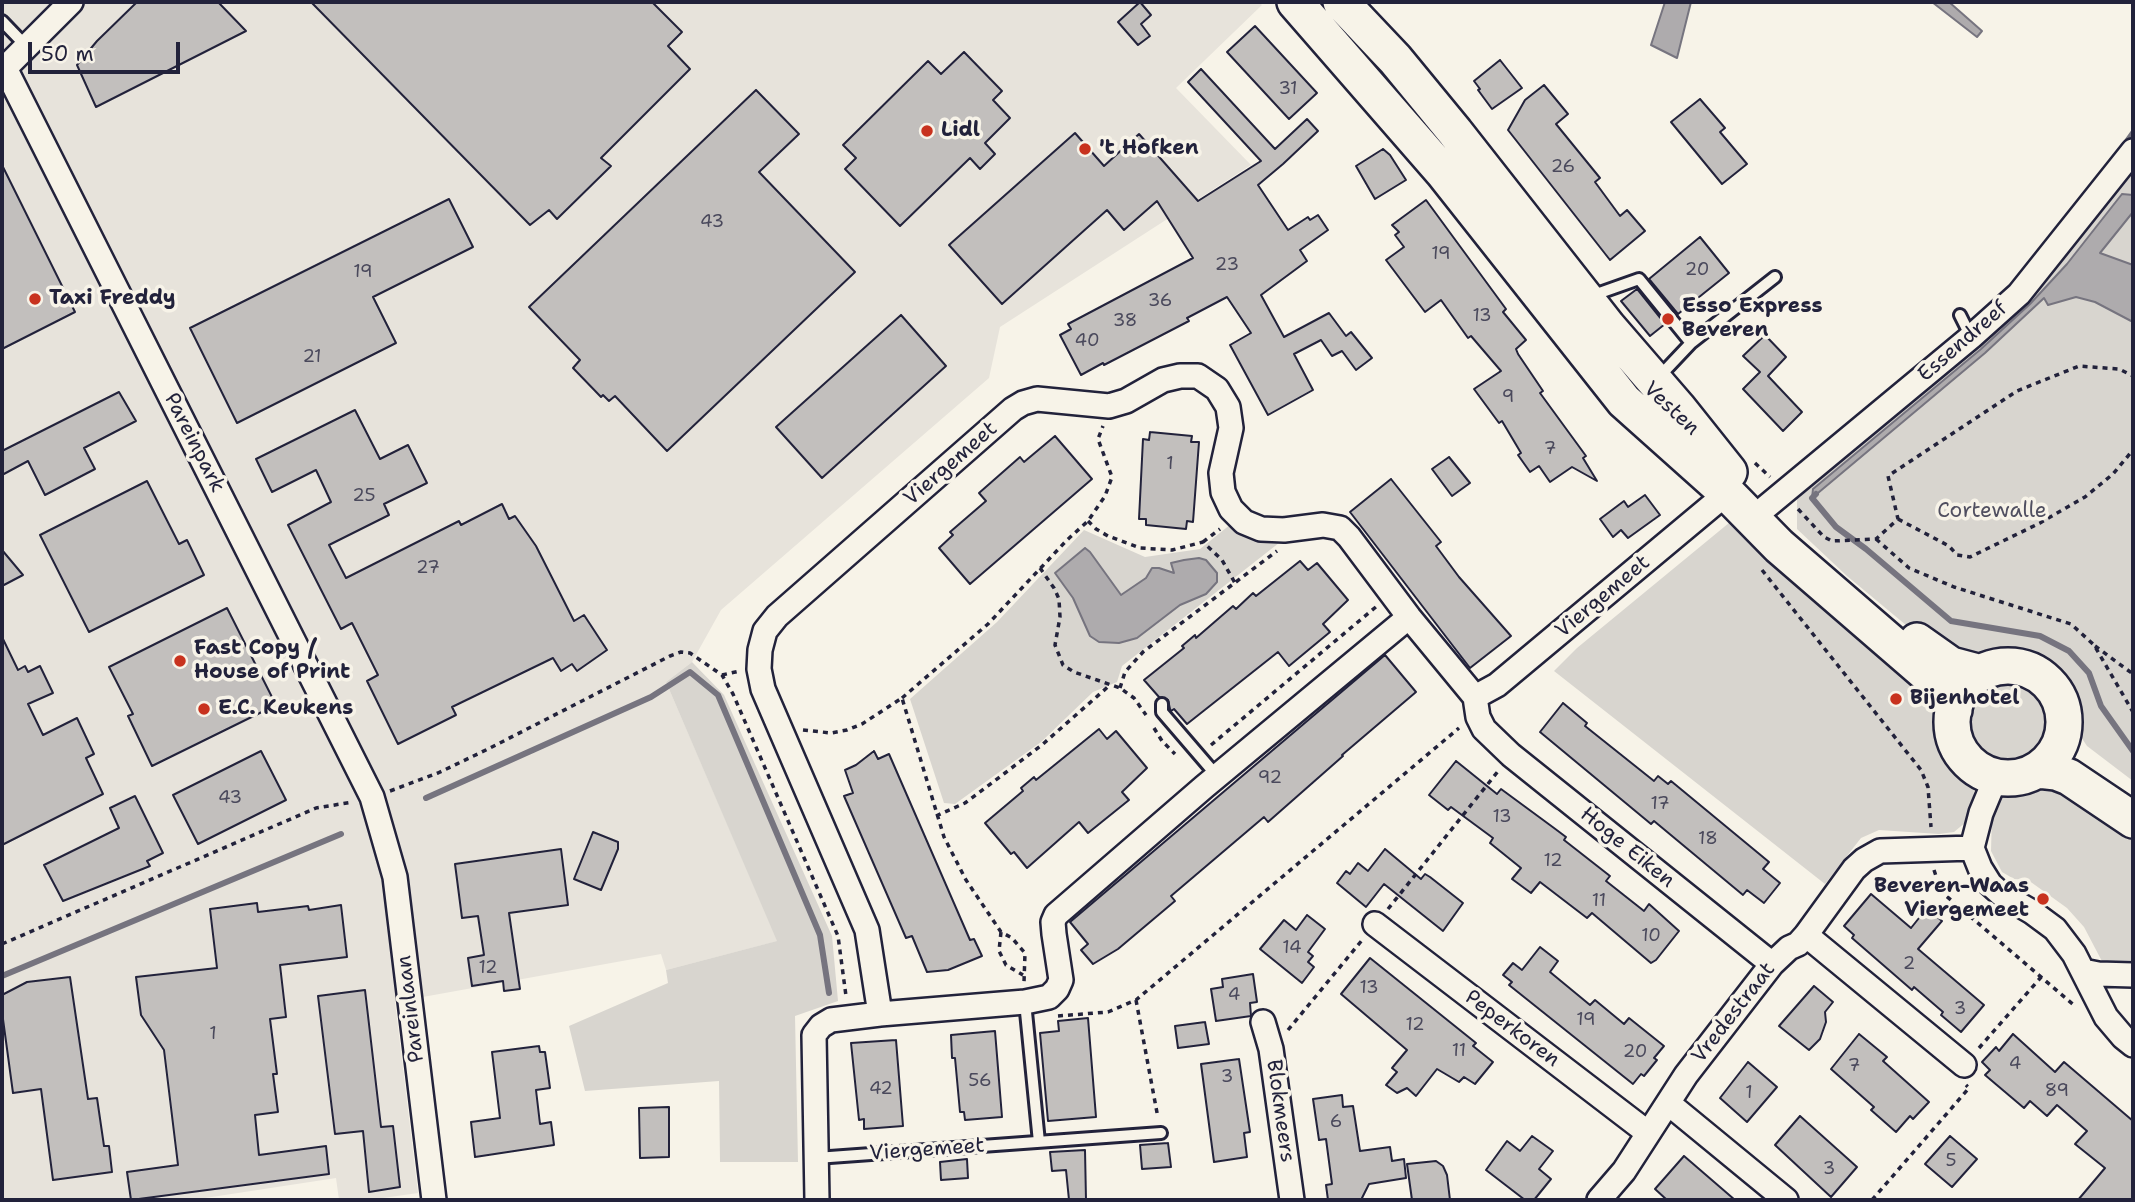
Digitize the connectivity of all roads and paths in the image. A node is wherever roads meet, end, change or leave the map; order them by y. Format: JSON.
{"nodes":[{"id":1,"x":71,"y":2,"type":"edge"},
{"id":2,"x":1295,"y":2,"type":"edge"},
{"id":3,"x":1306,"y":2,"type":"edge"},
{"id":4,"x":1331,"y":2,"type":"edge"},
{"id":5,"x":1340,"y":2,"type":"edge"},
{"id":6,"x":2,"y":21,"type":"edge"},
{"id":7,"x":26,"y":46,"type":"junction"},
{"id":8,"x":4,"y":69,"type":"edge"},
{"id":9,"x":2130,"y":162,"type":"edge"},
{"id":10,"x":1775,"y":277,"type":"dead end"},
{"id":11,"x":1585,"y":298,"type":"junction"},
{"id":12,"x":1960,"y":315,"type":"dead end"},
{"id":13,"x":1971,"y":337,"type":"junction"},
{"id":14,"x":1691,"y":344,"type":"junction"},
{"id":15,"x":2133,"y":376,"type":"edge"},
{"id":16,"x":1655,"y":380,"type":"junction"},
{"id":17,"x":1109,"y":406,"type":"junction"},
{"id":18,"x":1691,"y":443,"type":"junction"},
{"id":19,"x":2133,"y":450,"type":"edge"},
{"id":20,"x":1727,"y":493,"type":"junction"},
{"id":21,"x":1766,"y":507,"type":"junction"},
{"id":22,"x":1804,"y":516,"type":"dead end"},
{"id":23,"x":1898,"y":519,"type":"junction"},
{"id":24,"x":1088,"y":521,"type":"junction"},
{"id":25,"x":1306,"y":526,"type":"junction"},
{"id":26,"x":1876,"y":539,"type":"junction"},
{"id":27,"x":1759,"y":567,"type":"dead end"},
{"id":28,"x":1041,"y":568,"type":"junction"},
{"id":29,"x":1235,"y":583,"type":"junction"},
{"id":30,"x":1391,"y":593,"type":"junction"},
{"id":31,"x":1409,"y":617,"type":"junction"},
{"id":32,"x":2094,"y":645,"type":"junction"},
{"id":33,"x":1981,"y":673,"type":"junction"},
{"id":34,"x":2133,"y":674,"type":"edge"},
{"id":35,"x":1110,"y":685,"type":"junction"},
{"id":36,"x":1120,"y":688,"type":"junction"},
{"id":37,"x":902,"y":698,"type":"junction"},
{"id":38,"x":1161,"y":704,"type":"dead end"},
{"id":39,"x":1954,"y":710,"type":"junction"},
{"id":40,"x":2133,"y":712,"type":"edge"},
{"id":41,"x":1479,"y":714,"type":"junction"},
{"id":42,"x":2064,"y":732,"type":"junction"},
{"id":43,"x":783,"y":733,"type":"junction"},
{"id":44,"x":1177,"y":755,"type":"dead end"},
{"id":45,"x":1199,"y":755,"type":"junction"},
{"id":46,"x":1511,"y":755,"type":"junction"},
{"id":47,"x":2038,"y":770,"type":"junction"},
{"id":48,"x":1217,"y":776,"type":"junction"},
{"id":49,"x":1996,"y":777,"type":"junction"},
{"id":50,"x":2133,"y":794,"type":"edge"},
{"id":51,"x":376,"y":808,"type":"junction"},
{"id":52,"x":936,"y":816,"type":"junction"},
{"id":53,"x":2133,"y":820,"type":"edge"},
{"id":54,"x":1972,"y":848,"type":"junction"},
{"id":55,"x":1932,"y":851,"type":"junction"},
{"id":56,"x":1375,"y":924,"type":"junction"},
{"id":57,"x":1001,"y":932,"type":"junction"},
{"id":58,"x":1806,"y":935,"type":"junction"},
{"id":59,"x":2,"y":943,"type":"edge"},
{"id":60,"x":1772,"y":964,"type":"junction"},
{"id":61,"x":2083,"y":971,"type":"junction"},
{"id":62,"x":1024,"y":975,"type":"junction"},
{"id":63,"x":2133,"y":975,"type":"edge"},
{"id":64,"x":2042,"y":976,"type":"junction"},
{"id":65,"x":1136,"y":1000,"type":"junction"},
{"id":66,"x":848,"y":1007,"type":"dead end"},
{"id":67,"x":1026,"y":1010,"type":"junction"},
{"id":68,"x":2082,"y":1013,"type":"dead end"},
{"id":69,"x":880,"y":1014,"type":"junction"},
{"id":70,"x":1263,"y":1022,"type":"dead end"},
{"id":71,"x":2133,"y":1045,"type":"edge"},
{"id":72,"x":1271,"y":1049,"type":"junction"},
{"id":73,"x":1964,"y":1065,"type":"junction"},
{"id":74,"x":1668,"y":1103,"type":"junction"},
{"id":75,"x":1161,"y":1133,"type":"joint"},
{"id":76,"x":1648,"y":1133,"type":"junction"},
{"id":77,"x":1039,"y":1142,"type":"junction"},
{"id":78,"x":816,"y":1158,"type":"junction"},
{"id":79,"x":434,"y":1200,"type":"edge"},
{"id":80,"x":817,"y":1200,"type":"edge"},
{"id":81,"x":1292,"y":1200,"type":"edge"},
{"id":82,"x":1599,"y":1200,"type":"edge"},
{"id":83,"x":1786,"y":1200,"type":"edge"},
{"id":84,"x":1872,"y":1200,"type":"edge"}],
"edges":[{"from":1,"to":7,"type":"street","name":"Pareinpark"},
{"from":2,"to":18,"type":"main road","name":"Vesten"},
{"from":3,"to":18,"type":"lane","name":"Vesten"},
{"from":4,"to":18,"type":"lane","name":"Vesten"},
{"from":5,"to":11,"type":"main road","name":"Vesten"},
{"from":6,"to":7,"type":"lane"},
{"from":7,"to":8,"type":"street","name":"Pareinpark"},
{"from":8,"to":51,"type":"street","name":"Pareinpark"},
{"from":9,"to":13,"type":"street","name":"Essendreef"},
{"from":10,"to":14,"type":"lane"},
{"from":11,"to":14,"type":"lane"},
{"from":11,"to":16,"type":"main road","name":"Vesten"},
{"from":12,"to":13,"type":"lane"},
{"from":13,"to":21,"type":"street","name":"Essendreef"},
{"from":14,"to":16,"type":"lane"},
{"from":15,"to":23,"type":"path"},
{"from":16,"to":18,"type":"main road","name":"Vesten"},
{"from":17,"to":24,"type":"path"},
{"from":17,"to":25,"type":"street","name":"Viergemeet"},
{"from":17,"to":43,"type":"street","name":"Viergemeet"},
{"from":18,"to":20,"type":"main road","name":"Vesten"},
{"from":18,"to":21,"type":"main road"},
{"from":19,"to":23,"type":"path"},
{"from":20,"to":39,"type":"main road","name":"Vesten"},
{"from":20,"to":41,"type":"street","name":"Viergemeet"},
{"from":21,"to":33,"type":"main road"},
{"from":22,"to":26,"type":"path"},
{"from":23,"to":26,"type":"path"},
{"from":24,"to":28,"type":"path"},
{"from":24,"to":29,"type":"path"},
{"from":25,"to":29,"type":"path"},
{"from":25,"to":30,"type":"street","name":"Viergemeet"},
{"from":26,"to":32,"type":"path"},
{"from":27,"to":55,"type":"path"},
{"from":28,"to":35,"type":"path"},
{"from":28,"to":37,"type":"path"},
{"from":29,"to":36,"type":"path"},
{"from":30,"to":31,"type":"street","name":"Viergemeet"},
{"from":30,"to":45,"type":"path"},
{"from":31,"to":41,"type":"street","name":"Viergemeet"},
{"from":31,"to":48,"type":"street"},
{"from":32,"to":34,"type":"path"},
{"from":32,"to":40,"type":"path"},
{"from":33,"to":39,"type":"main road"},
{"from":33,"to":42,"type":"main road"},
{"from":35,"to":36,"type":"path"},
{"from":35,"to":52,"type":"path"},
{"from":36,"to":44,"type":"path"},
{"from":37,"to":43,"type":"path"},
{"from":37,"to":52,"type":"path"},
{"from":38,"to":45,"type":"lane"},
{"from":39,"to":49,"type":"main road"},
{"from":41,"to":46,"type":"street","name":"Hoge Eiken"},
{"from":41,"to":65,"type":"path"},
{"from":42,"to":47,"type":"main road"},
{"from":42,"to":50,"type":"main road"},
{"from":43,"to":69,"type":"street","name":"Viergemeet"},
{"from":45,"to":48,"type":"lane"},
{"from":46,"to":56,"type":"path"},
{"from":46,"to":60,"type":"street","name":"Hoge Eiken"},
{"from":47,"to":49,"type":"main road"},
{"from":47,"to":53,"type":"main road"},
{"from":48,"to":67,"type":"street"},
{"from":49,"to":54,"type":"street"},
{"from":51,"to":59,"type":"path"},
{"from":51,"to":66,"type":"path"},
{"from":51,"to":79,"type":"street","name":"Pareinlaan"},
{"from":52,"to":57,"type":"path"},
{"from":54,"to":55,"type":"street"},
{"from":54,"to":61,"type":"street"},
{"from":55,"to":58,"type":"street","name":"Vredestraat"},
{"from":55,"to":64,"type":"path"},
{"from":56,"to":72,"type":"path"},
{"from":56,"to":76,"type":"street","name":"Peperkoren"},
{"from":57,"to":62,"type":"path"},
{"from":57,"to":62,"type":"path"},
{"from":58,"to":60,"type":"street","name":"Vredestraat"},
{"from":58,"to":73,"type":"street"},
{"from":60,"to":74,"type":"street","name":"Vredestraat"},
{"from":61,"to":63,"type":"street"},
{"from":61,"to":71,"type":"street"},
{"from":62,"to":67,"type":"path"},
{"from":64,"to":68,"type":"path"},
{"from":64,"to":73,"type":"path"},
{"from":65,"to":67,"type":"path"},
{"from":65,"to":75,"type":"path"},
{"from":67,"to":69,"type":"street"},
{"from":67,"to":77,"type":"lane"},
{"from":69,"to":78,"type":"street"},
{"from":70,"to":72,"type":"street","name":"Blokmeers"},
{"from":72,"to":81,"type":"street","name":"Blokmeers"},
{"from":73,"to":84,"type":"path"},
{"from":74,"to":76,"type":"street","name":"Vredestraat"},
{"from":74,"to":83,"type":"street"},
{"from":75,"to":77,"type":"lane","name":"Viergemeet"},
{"from":76,"to":82,"type":"street","name":"Vredestraat"},
{"from":77,"to":78,"type":"lane","name":"Viergemeet"},
{"from":78,"to":80,"type":"street"}]}
